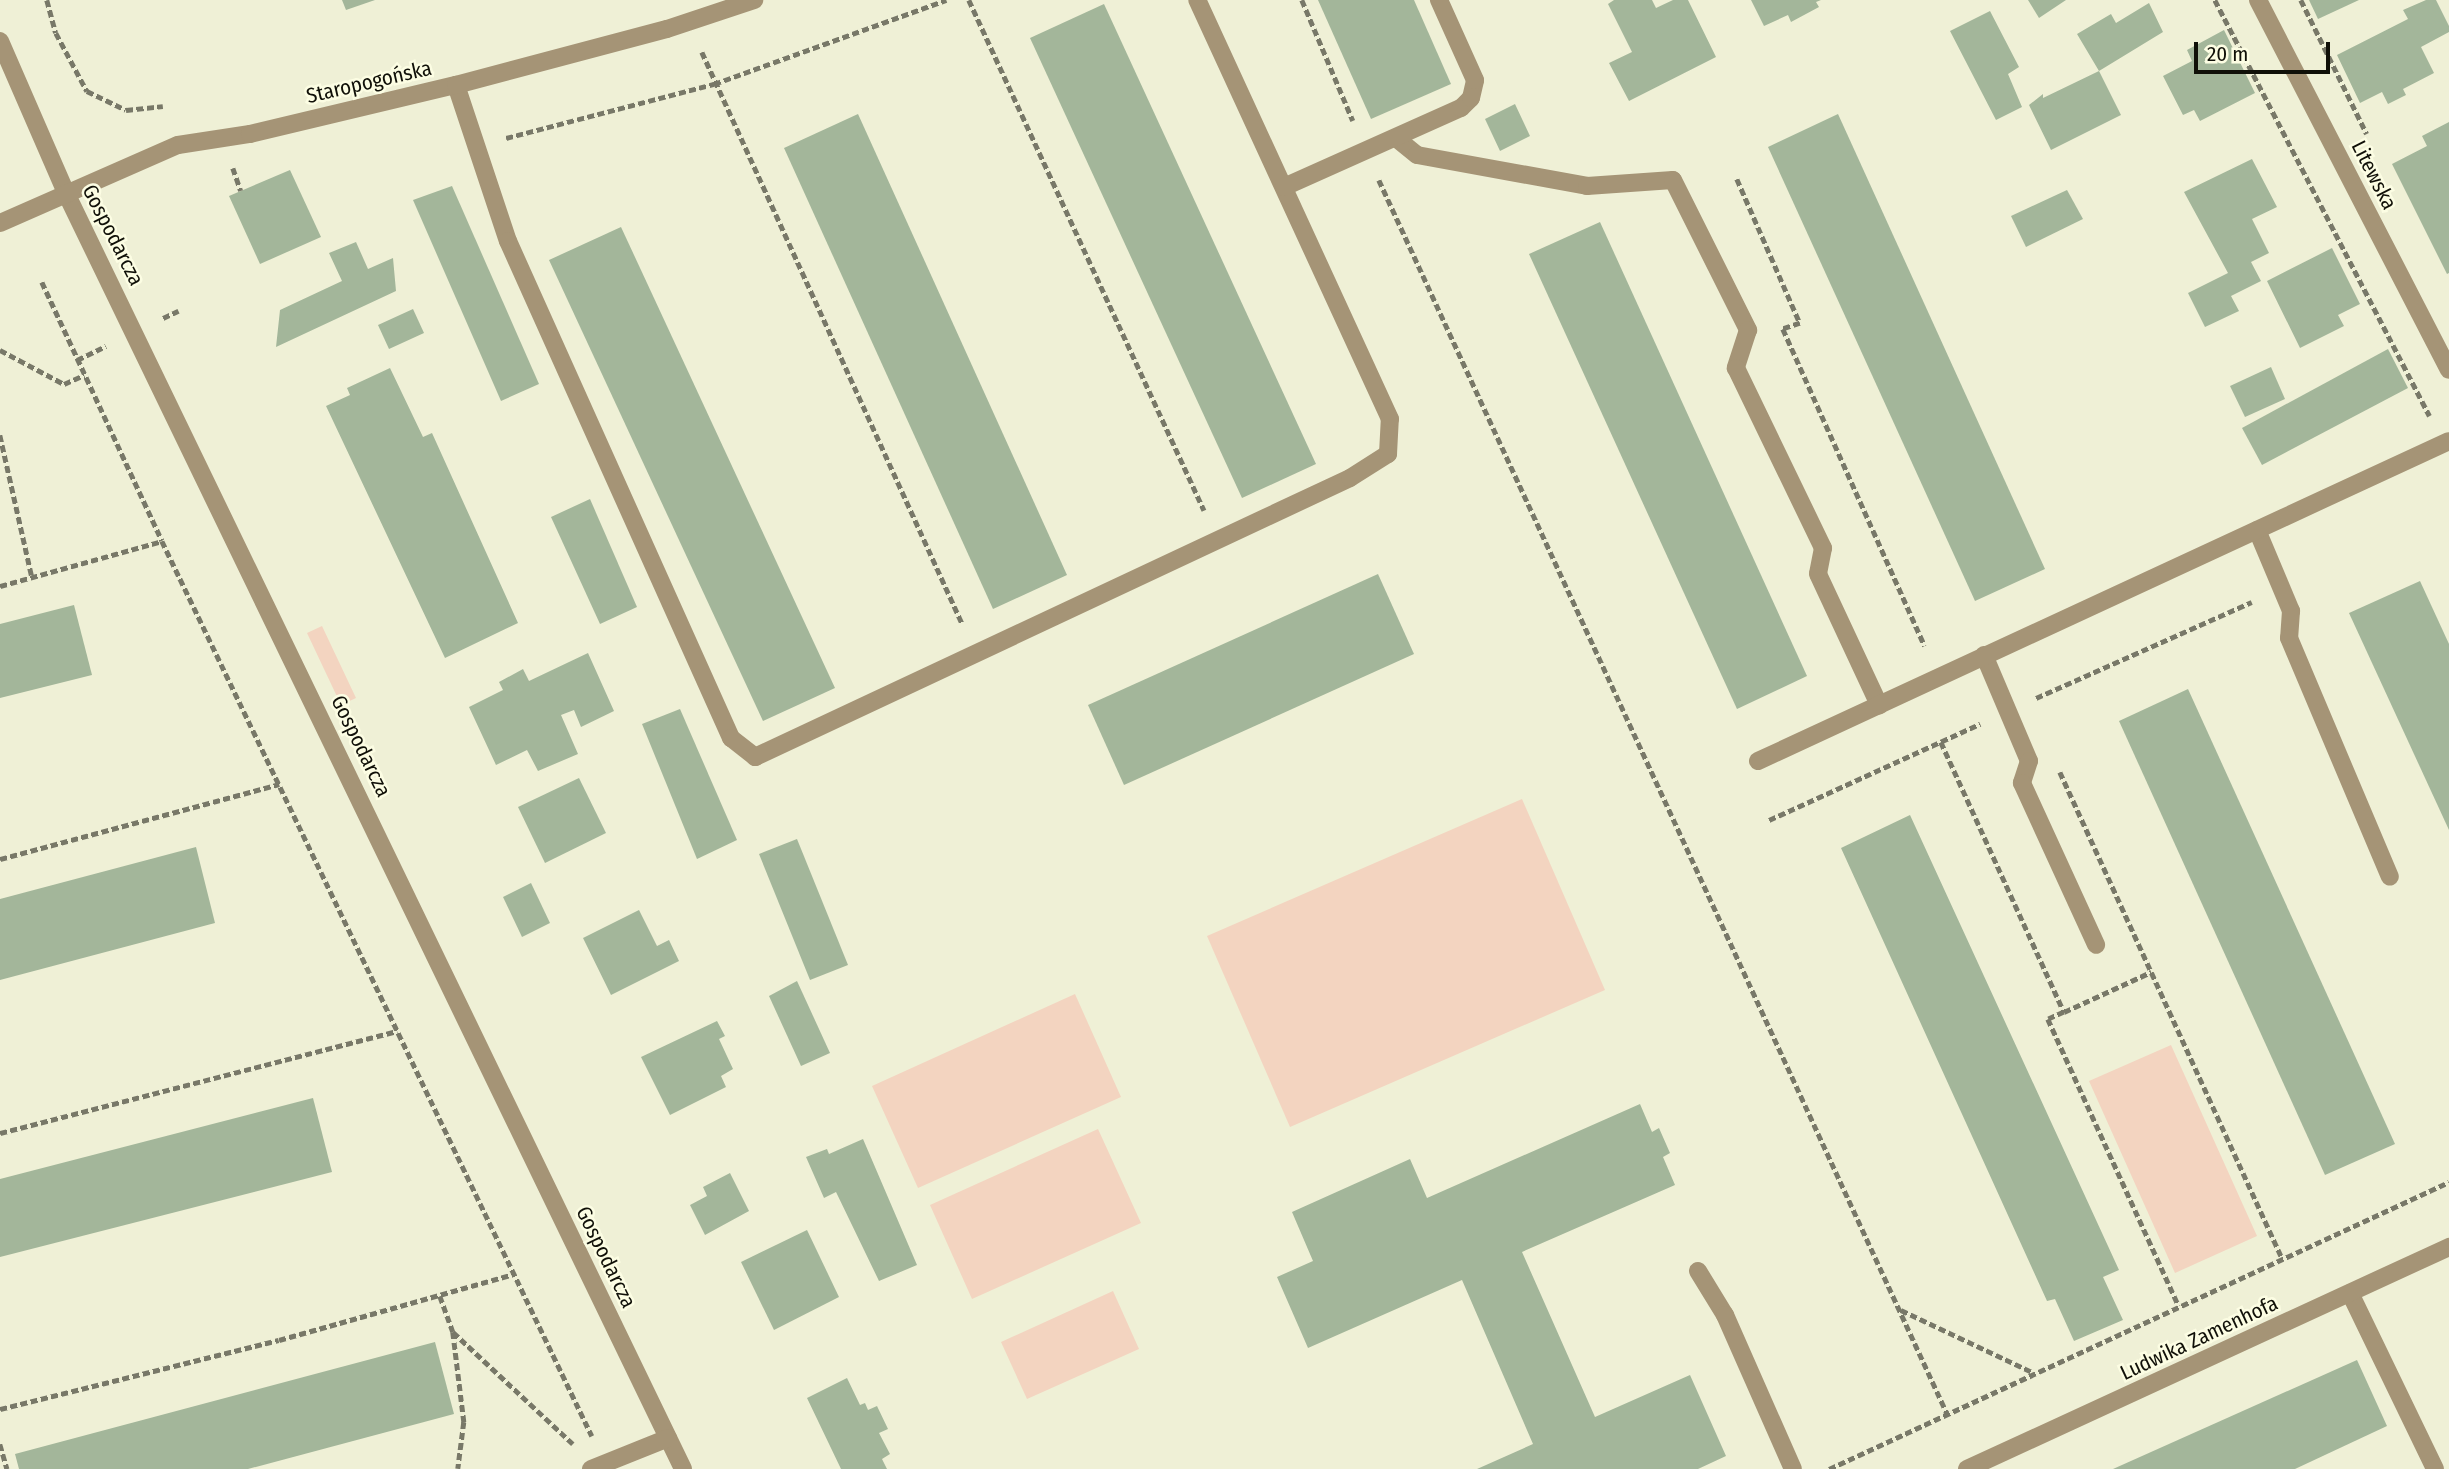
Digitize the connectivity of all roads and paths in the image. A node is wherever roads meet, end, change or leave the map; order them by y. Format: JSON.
{"nodes":[{"id":1,"x":47,"y":0,"type":"edge"},
{"id":2,"x":754,"y":0,"type":"edge"},
{"id":3,"x":946,"y":0,"type":"edge"},
{"id":4,"x":969,"y":0,"type":"edge"},
{"id":5,"x":1197,"y":0,"type":"edge"},
{"id":6,"x":1302,"y":0,"type":"edge"},
{"id":7,"x":1439,"y":0,"type":"edge"},
{"id":8,"x":2215,"y":0,"type":"edge"},
{"id":9,"x":2258,"y":0,"type":"edge"},
{"id":10,"x":691,"y":21,"type":"junction"},
{"id":11,"x":0,"y":41,"type":"edge"},
{"id":12,"x":714,"y":84,"type":"junction"},
{"id":13,"x":456,"y":85,"type":"junction"},
{"id":14,"x":163,"y":106,"type":"dead end"},
{"id":15,"x":470,"y":136,"type":"junction"},
{"id":16,"x":1396,"y":138,"type":"junction"},
{"id":17,"x":1366,"y":152,"type":"junction"},
{"id":18,"x":233,"y":167,"type":"dead end"},
{"id":19,"x":1737,"y":178,"type":"dead end"},
{"id":20,"x":1284,"y":187,"type":"junction"},
{"id":21,"x":241,"y":191,"type":"dead end"},
{"id":22,"x":66,"y":192,"type":"junction"},
{"id":23,"x":0,"y":223,"type":"edge"},
{"id":24,"x":42,"y":282,"type":"dead end"},
{"id":25,"x":178,"y":311,"type":"dead end"},
{"id":26,"x":163,"y":318,"type":"dead end"},
{"id":27,"x":107,"y":345,"type":"dead end"},
{"id":28,"x":0,"y":350,"type":"edge"},
{"id":29,"x":77,"y":360,"type":"junction"},
{"id":30,"x":2449,"y":370,"type":"edge"},
{"id":31,"x":84,"y":375,"type":"junction"},
{"id":32,"x":2429,"y":414,"type":"dead end"},
{"id":33,"x":0,"y":435,"type":"edge"},
{"id":34,"x":2449,"y":440,"type":"edge"},
{"id":35,"x":5,"y":457,"type":"junction"},
{"id":36,"x":0,"y":463,"type":"edge"},
{"id":37,"x":2257,"y":530,"type":"junction"},
{"id":38,"x":1218,"y":539,"type":"junction"},
{"id":39,"x":162,"y":541,"type":"junction"},
{"id":40,"x":32,"y":577,"type":"junction"},
{"id":41,"x":0,"y":586,"type":"edge"},
{"id":42,"x":1925,"y":646,"type":"dead end"},
{"id":43,"x":975,"y":653,"type":"junction"},
{"id":44,"x":1984,"y":655,"type":"junction"},
{"id":45,"x":1879,"y":705,"type":"junction"},
{"id":46,"x":1941,"y":742,"type":"dead end"},
{"id":47,"x":1758,"y":761,"type":"dead end"},
{"id":48,"x":2056,"y":764,"type":"dead end"},
{"id":49,"x":279,"y":785,"type":"junction"},
{"id":50,"x":0,"y":859,"type":"edge"},
{"id":51,"x":2390,"y":877,"type":"dead end"},
{"id":52,"x":2096,"y":944,"type":"dead end"},
{"id":53,"x":2151,"y":972,"type":"junction"},
{"id":54,"x":2064,"y":1012,"type":"junction"},
{"id":55,"x":397,"y":1031,"type":"junction"},
{"id":56,"x":0,"y":1133,"type":"edge"},
{"id":57,"x":2449,"y":1182,"type":"edge"},
{"id":58,"x":2449,"y":1247,"type":"edge"},
{"id":59,"x":2282,"y":1258,"type":"junction"},
{"id":60,"x":1698,"y":1271,"type":"dead end"},
{"id":61,"x":514,"y":1274,"type":"junction"},
{"id":62,"x":2350,"y":1293,"type":"junction"},
{"id":63,"x":440,"y":1296,"type":"junction"},
{"id":64,"x":2179,"y":1306,"type":"junction"},
{"id":65,"x":1900,"y":1309,"type":"junction"},
{"id":66,"x":453,"y":1332,"type":"junction"},
{"id":67,"x":2034,"y":1373,"type":"junction"},
{"id":68,"x":0,"y":1409,"type":"edge"},
{"id":69,"x":1947,"y":1413,"type":"junction"},
{"id":70,"x":593,"y":1436,"type":"junction"},
{"id":71,"x":668,"y":1438,"type":"junction"},
{"id":72,"x":587,"y":1440,"type":"dead end"},
{"id":73,"x":0,"y":1444,"type":"edge"},
{"id":74,"x":582,"y":1445,"type":"dead end"},
{"id":75,"x":597,"y":1467,"type":"edge"},
{"id":76,"x":1969,"y":1468,"type":"edge"},
{"id":77,"x":7,"y":1469,"type":"edge"},
{"id":78,"x":458,"y":1469,"type":"edge"},
{"id":79,"x":683,"y":1469,"type":"edge"},
{"id":80,"x":1793,"y":1469,"type":"edge"},
{"id":81,"x":1829,"y":1469,"type":"edge"},
{"id":82,"x":2435,"y":1469,"type":"edge"}],
"edges":[{"from":1,"to":14,"type":"path"},
{"from":2,"to":10,"type":"street","name":"Staropogońska"},
{"from":3,"to":12,"type":"path"},
{"from":4,"to":38,"type":"path"},
{"from":5,"to":20,"type":"street"},
{"from":6,"to":17,"type":"path"},
{"from":7,"to":16,"type":"street"},
{"from":8,"to":32,"type":"path"},
{"from":9,"to":30,"type":"street","name":"Litewska"},
{"from":10,"to":12,"type":"path"},
{"from":10,"to":13,"type":"street","name":"Staropogońska"},
{"from":11,"to":22,"type":"street","name":"Gospodarcza"},
{"from":12,"to":15,"type":"path"},
{"from":12,"to":43,"type":"path"},
{"from":13,"to":15,"type":"street"},
{"from":13,"to":22,"type":"street","name":"Staropogońska"},
{"from":15,"to":43,"type":"street"},
{"from":16,"to":17,"type":"street"},
{"from":16,"to":45,"type":"street"},
{"from":17,"to":20,"type":"street"},
{"from":17,"to":65,"type":"path"},
{"from":18,"to":21,"type":"path"},
{"from":19,"to":42,"type":"path"},
{"from":20,"to":38,"type":"street"},
{"from":22,"to":23,"type":"street","name":"Staropogońska"},
{"from":22,"to":71,"type":"street","name":"Gospodarcza"},
{"from":24,"to":29,"type":"path"},
{"from":25,"to":26,"type":"path"},
{"from":27,"to":29,"type":"path"},
{"from":28,"to":31,"type":"path"},
{"from":29,"to":31,"type":"path"},
{"from":31,"to":39,"type":"path"},
{"from":33,"to":35,"type":"path"},
{"from":34,"to":37,"type":"street"},
{"from":35,"to":36,"type":"path"},
{"from":35,"to":40,"type":"path"},
{"from":37,"to":44,"type":"street"},
{"from":37,"to":51,"type":"street"},
{"from":38,"to":43,"type":"street"},
{"from":39,"to":40,"type":"path"},
{"from":39,"to":49,"type":"path"},
{"from":40,"to":41,"type":"path"},
{"from":44,"to":45,"type":"street"},
{"from":44,"to":52,"type":"street"},
{"from":45,"to":47,"type":"street"},
{"from":46,"to":54,"type":"path"},
{"from":48,"to":53,"type":"path"},
{"from":49,"to":50,"type":"path"},
{"from":49,"to":55,"type":"path"},
{"from":53,"to":54,"type":"path"},
{"from":53,"to":59,"type":"path"},
{"from":54,"to":64,"type":"path"},
{"from":55,"to":56,"type":"path"},
{"from":55,"to":61,"type":"path"},
{"from":57,"to":59,"type":"path"},
{"from":58,"to":62,"type":"street","name":"Ludwika Zamenhofa"},
{"from":59,"to":64,"type":"path"},
{"from":60,"to":80,"type":"street"},
{"from":61,"to":63,"type":"path"},
{"from":61,"to":70,"type":"path"},
{"from":62,"to":76,"type":"street","name":"Ludwika Zamenhofa"},
{"from":62,"to":82,"type":"street"},
{"from":63,"to":66,"type":"path"},
{"from":63,"to":68,"type":"path"},
{"from":64,"to":67,"type":"path"},
{"from":65,"to":67,"type":"path"},
{"from":65,"to":69,"type":"path"},
{"from":66,"to":74,"type":"path"},
{"from":66,"to":78,"type":"path"},
{"from":67,"to":69,"type":"path"},
{"from":69,"to":81,"type":"path"},
{"from":70,"to":72,"type":"path"},
{"from":70,"to":75,"type":"path"},
{"from":71,"to":75,"type":"street"},
{"from":71,"to":79,"type":"street","name":"Gospodarcza"},
{"from":73,"to":77,"type":"path"}]}
